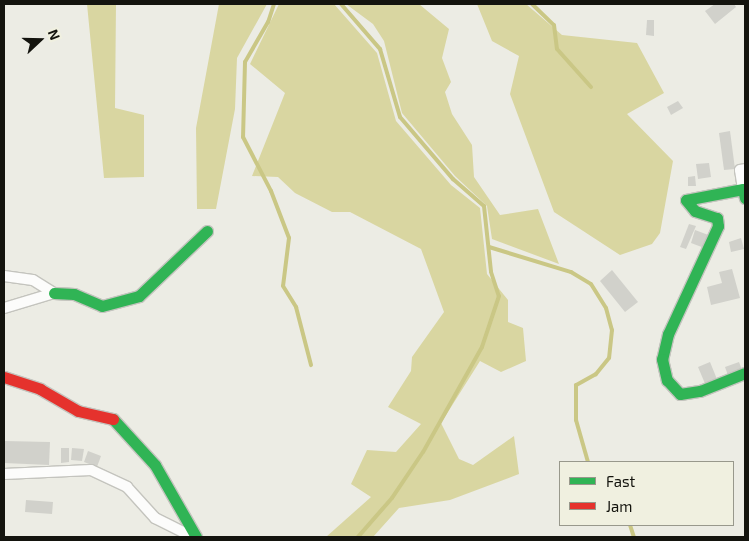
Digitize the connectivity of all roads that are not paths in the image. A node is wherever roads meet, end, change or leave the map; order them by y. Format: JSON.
{"nodes":[{"id":1,"x":745,"y":168,"type":"edge"},
{"id":2,"x":744,"y":193,"type":"edge"},
{"id":3,"x":207,"y":231,"type":"dead end"},
{"id":4,"x":4,"y":276,"type":"edge"},
{"id":5,"x":54,"y":293,"type":"junction"},
{"id":6,"x":4,"y":308,"type":"edge"},
{"id":7,"x":745,"y":373,"type":"edge"},
{"id":8,"x":4,"y":377,"type":"edge"},
{"id":9,"x":4,"y":474,"type":"edge"},
{"id":10,"x":194,"y":537,"type":"edge"}],
"edges":[{"from":1,"to":2,"type":"street"},
{"from":2,"to":7,"type":"street"},
{"from":3,"to":5,"type":"street"},
{"from":4,"to":5,"type":"street"},
{"from":5,"to":6,"type":"street"},
{"from":8,"to":10,"type":"street"},
{"from":9,"to":10,"type":"street"}]}
